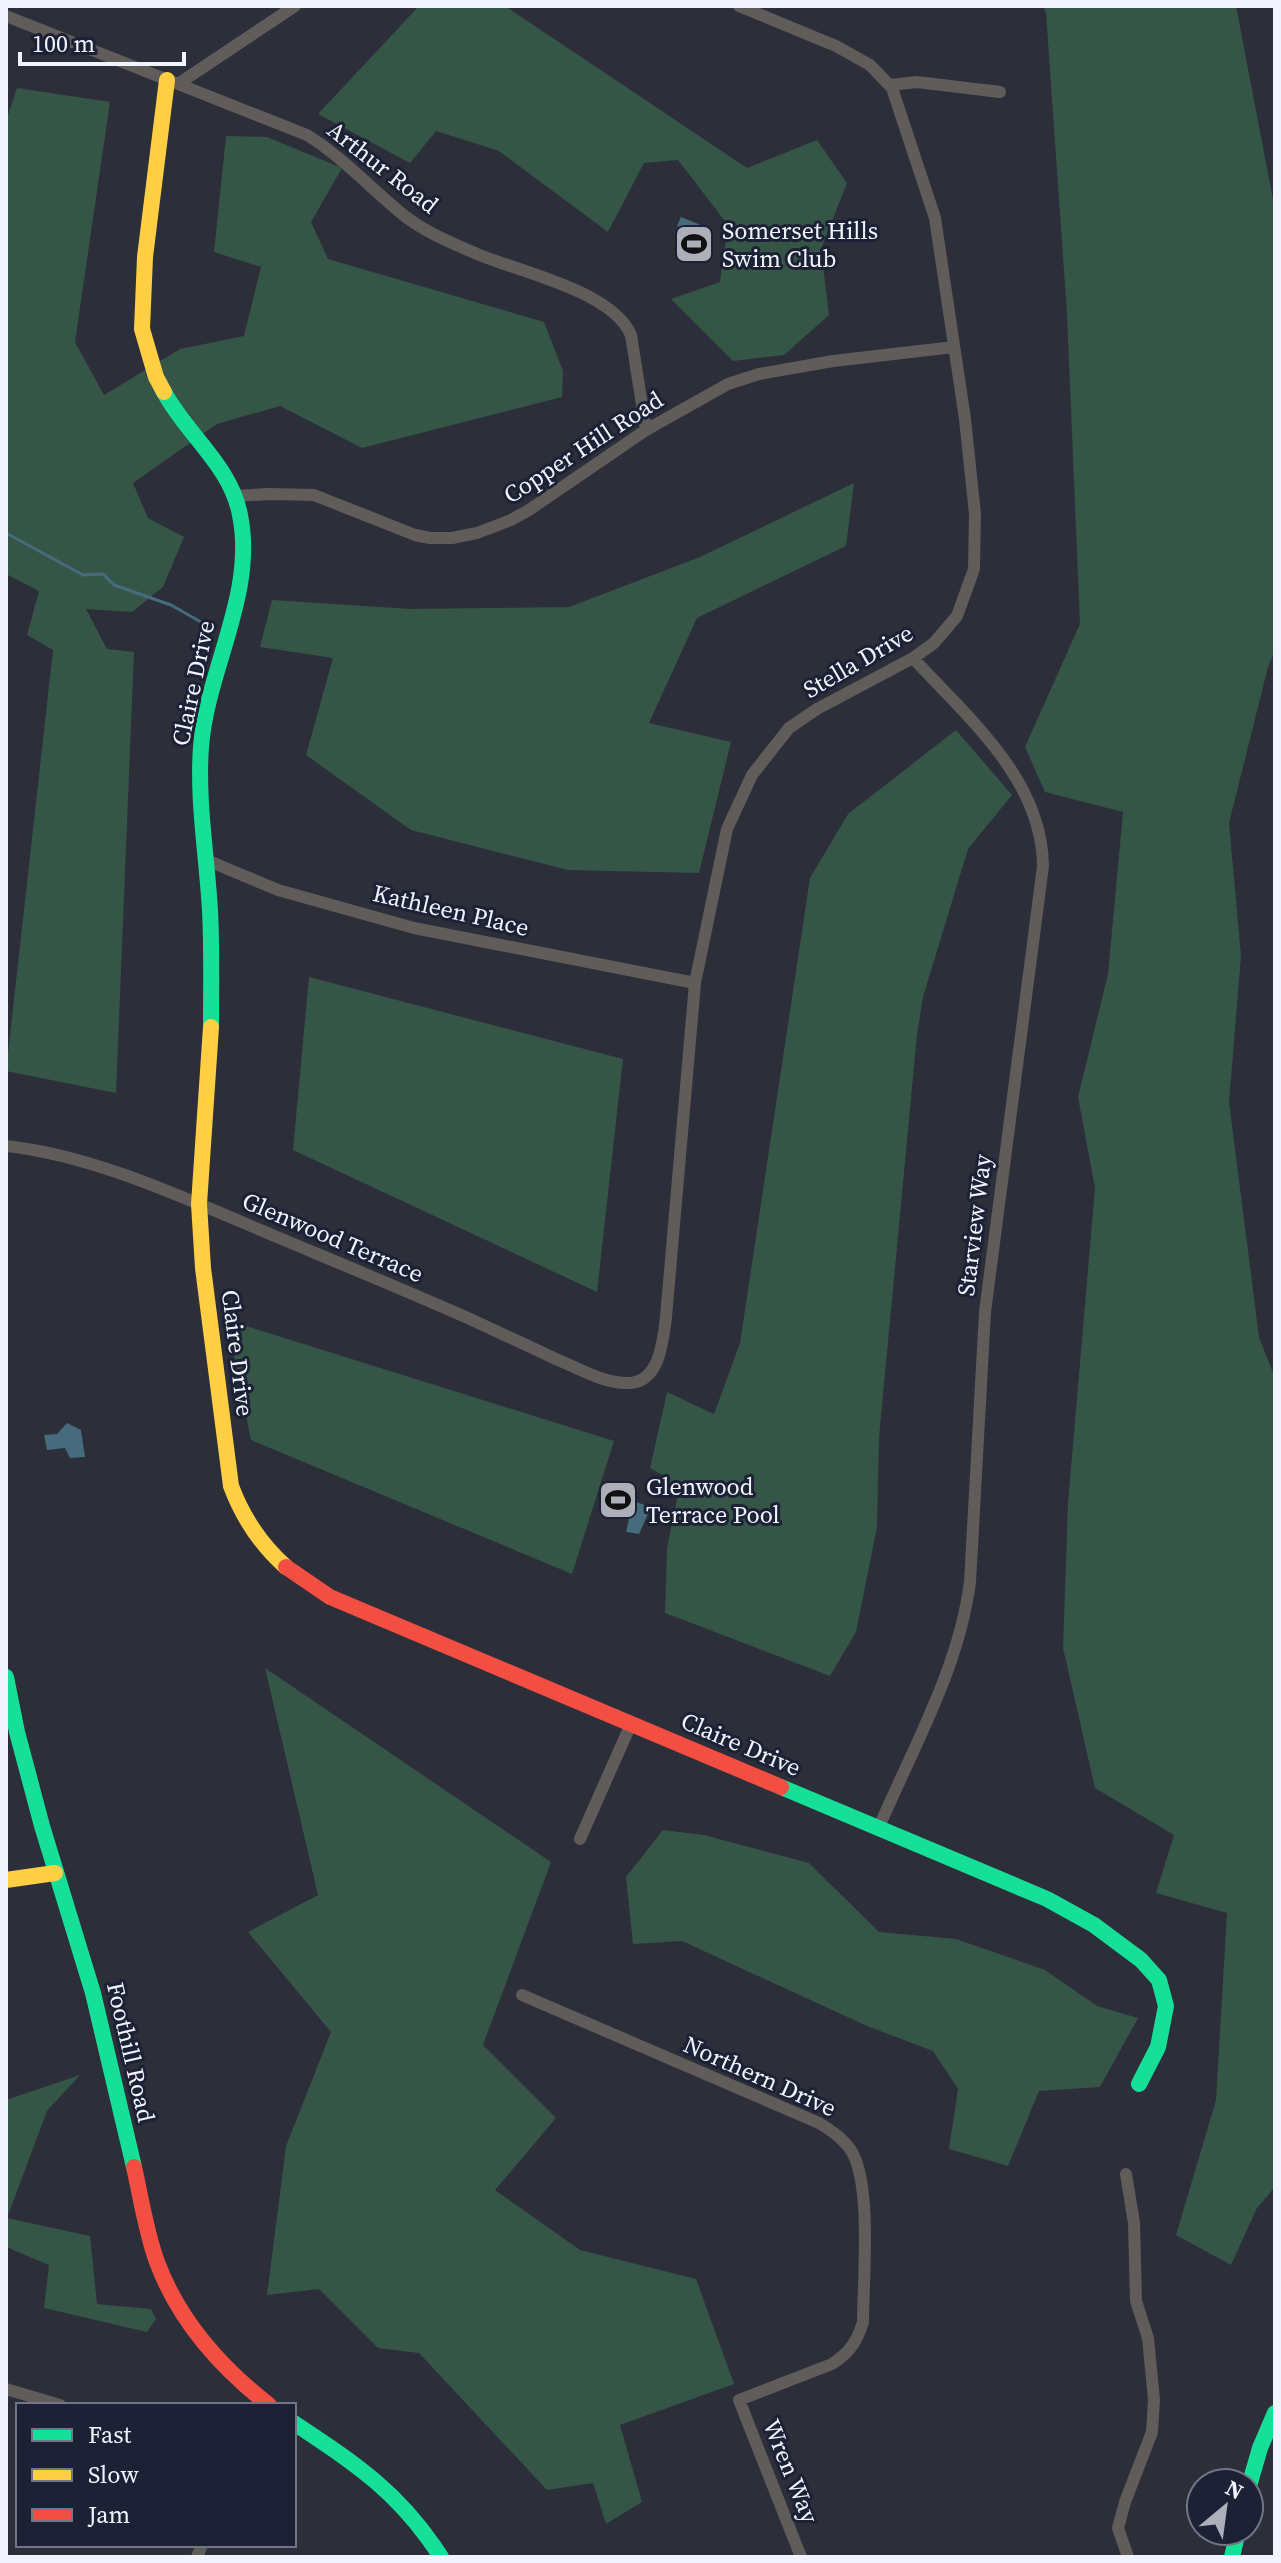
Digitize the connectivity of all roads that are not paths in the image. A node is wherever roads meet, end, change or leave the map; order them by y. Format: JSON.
{"nodes":[{"id":1,"x":295,"y":6,"type":"edge"},
{"id":2,"x":739,"y":6,"type":"edge"},
{"id":3,"x":6,"y":16,"type":"edge"},
{"id":4,"x":172,"y":82,"type":"junction"},
{"id":5,"x":890,"y":85,"type":"junction"},
{"id":6,"x":1000,"y":92,"type":"dead end"},
{"id":7,"x":954,"y":347,"type":"junction"},
{"id":8,"x":646,"y":430,"type":"junction"},
{"id":9,"x":235,"y":496,"type":"junction"},
{"id":10,"x":913,"y":658,"type":"junction"},
{"id":11,"x":204,"y":859,"type":"junction"},
{"id":12,"x":695,"y":983,"type":"junction"},
{"id":13,"x":6,"y":1146,"type":"edge"},
{"id":14,"x":199,"y":1204,"type":"junction"},
{"id":15,"x":637,"y":1381,"type":"joint"},
{"id":16,"x":6,"y":1677,"type":"edge"},
{"id":17,"x":631,"y":1724,"type":"junction"},
{"id":18,"x":879,"y":1827,"type":"junction"},
{"id":19,"x":580,"y":1839,"type":"dead end"},
{"id":20,"x":55,"y":1873,"type":"junction"},
{"id":21,"x":6,"y":1880,"type":"edge"},
{"id":22,"x":522,"y":1995,"type":"dead end"},
{"id":23,"x":1139,"y":2084,"type":"dead end"},
{"id":24,"x":1126,"y":2174,"type":"dead end"},
{"id":25,"x":6,"y":2389,"type":"edge"},
{"id":26,"x":739,"y":2400,"type":"joint"},
{"id":27,"x":53,"y":2403,"type":"edge"},
{"id":28,"x":265,"y":2403,"type":"edge"},
{"id":29,"x":1275,"y":2413,"type":"edge"},
{"id":30,"x":296,"y":2424,"type":"edge"},
{"id":31,"x":1254,"y":2467,"type":"edge"},
{"id":32,"x":441,"y":2557,"type":"edge"},
{"id":33,"x":801,"y":2557,"type":"edge"},
{"id":34,"x":1128,"y":2557,"type":"edge"}],
"edges":[{"from":1,"to":4,"type":"street"},
{"from":2,"to":5,"type":"street","name":"Stella Drive"},
{"from":3,"to":4,"type":"street","name":"Arthur Road"},
{"from":4,"to":8,"type":"street","name":"Arthur Road"},
{"from":4,"to":9,"type":"street","name":"Claire Drive"},
{"from":5,"to":6,"type":"street"},
{"from":5,"to":7,"type":"street","name":"Stella Drive"},
{"from":7,"to":8,"type":"street","name":"Copper Hill Road"},
{"from":7,"to":10,"type":"street","name":"Stella Drive"},
{"from":8,"to":9,"type":"street","name":"Copper Hill Road"},
{"from":9,"to":11,"type":"street","name":"Claire Drive"},
{"from":10,"to":12,"type":"street","name":"Stella Drive"},
{"from":10,"to":18,"type":"street","name":"Starview Way"},
{"from":11,"to":12,"type":"street","name":"Kathleen Place"},
{"from":11,"to":14,"type":"street","name":"Claire Drive"},
{"from":12,"to":15,"type":"street","name":"Stella Drive"},
{"from":13,"to":14,"type":"street","name":"Glenwood Terrace"},
{"from":14,"to":15,"type":"street","name":"Glenwood Terrace"},
{"from":14,"to":17,"type":"street","name":"Claire Drive"},
{"from":16,"to":20,"type":"street","name":"Foothill Road"},
{"from":17,"to":18,"type":"street","name":"Claire Drive"},
{"from":17,"to":19,"type":"street"},
{"from":18,"to":23,"type":"street","name":"Claire Drive"},
{"from":20,"to":21,"type":"street"},
{"from":20,"to":28,"type":"street","name":"Foothill Road"},
{"from":22,"to":26,"type":"street","name":"Northern Drive"},
{"from":24,"to":34,"type":"street"},
{"from":25,"to":27,"type":"street"},
{"from":26,"to":33,"type":"street","name":"Wren Way"},
{"from":29,"to":31,"type":"street"},
{"from":30,"to":32,"type":"street"}]}
